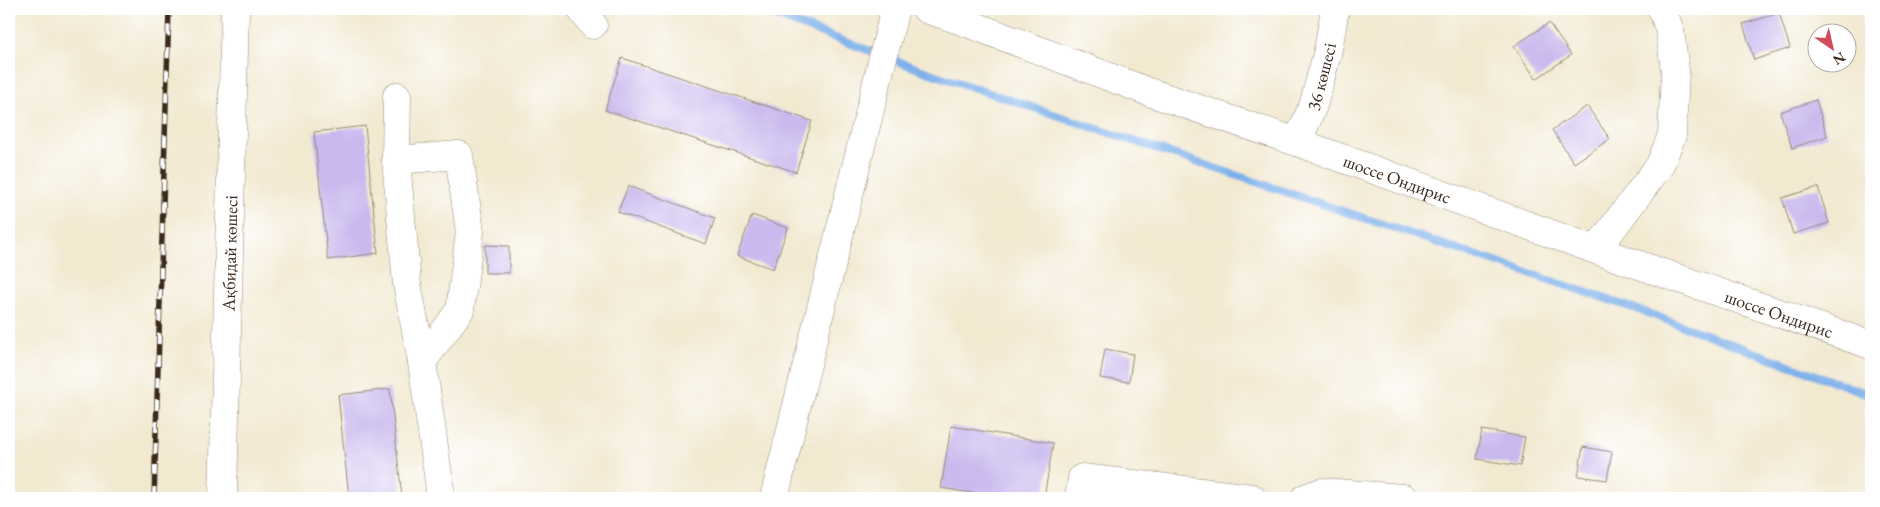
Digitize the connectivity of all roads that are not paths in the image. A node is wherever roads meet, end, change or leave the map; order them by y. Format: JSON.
{"nodes":[{"id":1,"x":235,"y":9,"type":"edge"},
{"id":2,"x":895,"y":9,"type":"edge"},
{"id":3,"x":926,"y":9,"type":"edge"},
{"id":4,"x":1335,"y":9,"type":"edge"},
{"id":5,"x":1662,"y":9,"type":"edge"},
{"id":6,"x":960,"y":14,"type":"edge"},
{"id":7,"x":397,"y":96,"type":"dead end"},
{"id":8,"x":1297,"y":142,"type":"junction"},
{"id":9,"x":396,"y":160,"type":"junction"},
{"id":10,"x":1596,"y":250,"type":"junction"},
{"id":11,"x":1871,"y":345,"type":"edge"},
{"id":12,"x":422,"y":362,"type":"junction"},
{"id":13,"x":223,"y":498,"type":"edge"},
{"id":14,"x":439,"y":498,"type":"edge"},
{"id":15,"x":774,"y":498,"type":"edge"},
{"id":16,"x":1079,"y":498,"type":"edge"},
{"id":17,"x":1252,"y":498,"type":"edge"},
{"id":18,"x":1305,"y":498,"type":"edge"},
{"id":19,"x":1404,"y":498,"type":"edge"}],
"edges":[{"from":1,"to":13,"type":"street","name":"Ақбидай көшесі"},
{"from":2,"to":15,"type":"street"},
{"from":3,"to":6,"type":"street","name":"шоссе Ондирис"},
{"from":4,"to":8,"type":"street","name":"36 көшесі"},
{"from":5,"to":10,"type":"street"},
{"from":6,"to":8,"type":"street","name":"шоссе Ондирис"},
{"from":7,"to":9,"type":"street"},
{"from":8,"to":10,"type":"street","name":"шоссе Ондирис"},
{"from":9,"to":12,"type":"street"},
{"from":9,"to":12,"type":"street"},
{"from":10,"to":11,"type":"street","name":"шоссе Ондирис"},
{"from":12,"to":14,"type":"street"},
{"from":16,"to":17,"type":"street"},
{"from":18,"to":19,"type":"street"}]}
